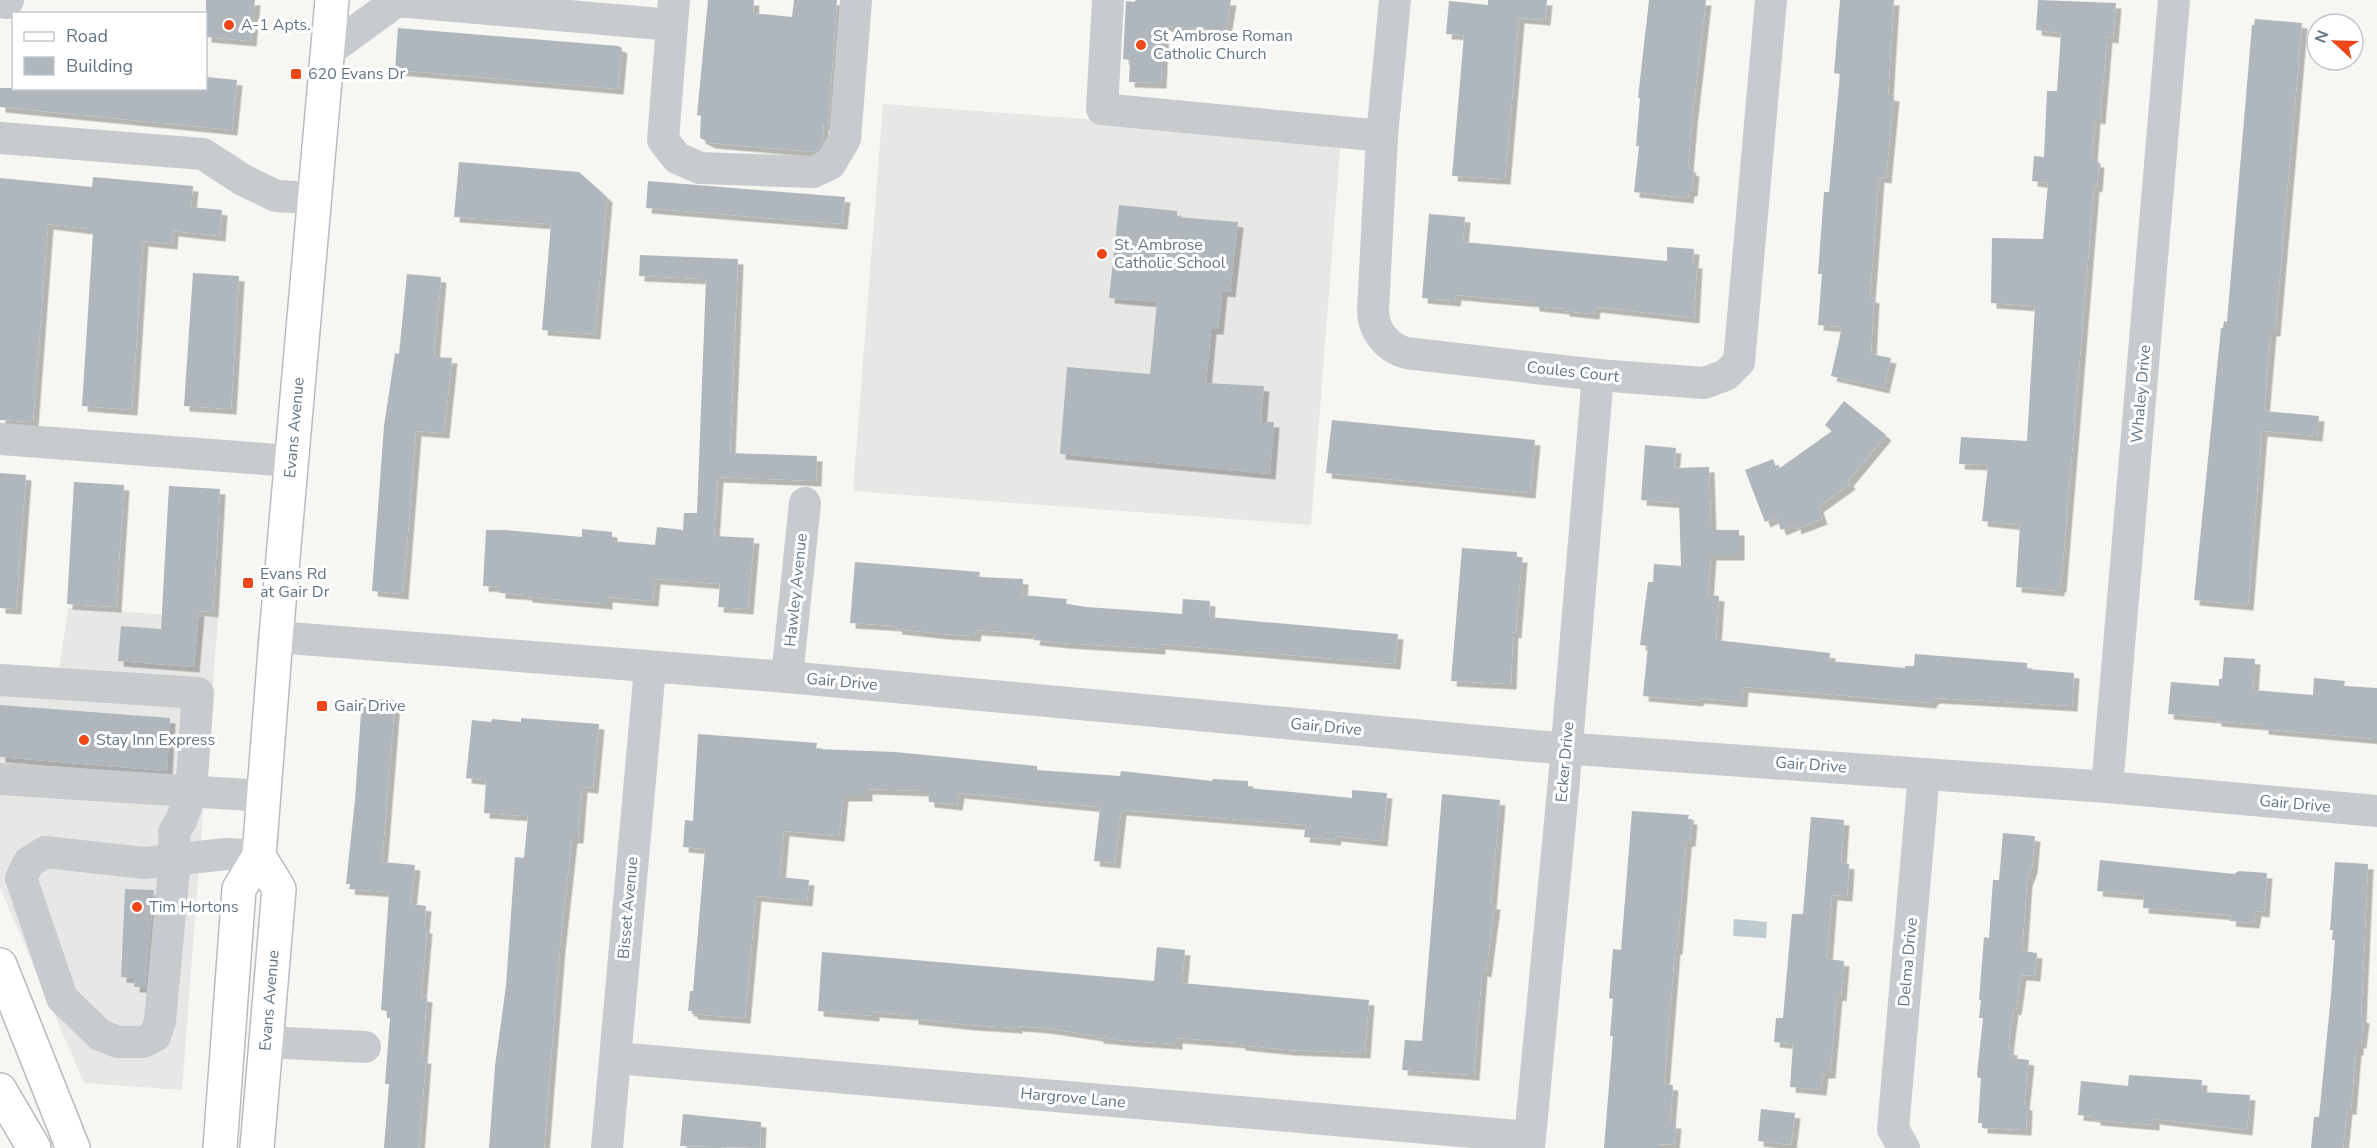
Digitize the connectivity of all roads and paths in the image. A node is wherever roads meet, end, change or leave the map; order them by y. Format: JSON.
{"nodes":[{"id":1,"x":8,"y":0,"type":"edge"},
{"id":2,"x":332,"y":0,"type":"edge"},
{"id":3,"x":856,"y":0,"type":"edge"},
{"id":4,"x":1108,"y":0,"type":"edge"},
{"id":5,"x":1395,"y":0,"type":"edge"},
{"id":6,"x":1771,"y":0,"type":"edge"},
{"id":7,"x":2174,"y":0,"type":"edge"},
{"id":8,"x":396,"y":1,"type":"edge"},
{"id":9,"x":0,"y":3,"type":"edge"},
{"id":10,"x":673,"y":12,"type":"edge"},
{"id":11,"x":328,"y":51,"type":"junction"},
{"id":12,"x":1382,"y":136,"type":"junction"},
{"id":13,"x":0,"y":138,"type":"edge"},
{"id":14,"x":314,"y":198,"type":"junction"},
{"id":15,"x":1598,"y":375,"type":"junction"},
{"id":16,"x":0,"y":439,"type":"edge"},
{"id":17,"x":291,"y":461,"type":"junction"},
{"id":18,"x":805,"y":503,"type":"dead end"},
{"id":19,"x":276,"y":637,"type":"junction"},
{"id":20,"x":650,"y":668,"type":"junction"},
{"id":21,"x":787,"y":677,"type":"junction"},
{"id":22,"x":0,"y":680,"type":"edge"},
{"id":23,"x":1566,"y":748,"type":"junction"},
{"id":24,"x":1924,"y":774,"type":"junction"},
{"id":25,"x":0,"y":779,"type":"edge"},
{"id":26,"x":2107,"y":787,"type":"junction"},
{"id":27,"x":191,"y":793,"type":"junction"},
{"id":28,"x":264,"y":796,"type":"junction"},
{"id":29,"x":2377,"y":811,"type":"edge"},
{"id":30,"x":259,"y":856,"type":"junction"},
{"id":31,"x":175,"y":859,"type":"junction"},
{"id":32,"x":0,"y":965,"type":"edge"},
{"id":33,"x":266,"y":1042,"type":"junction"},
{"id":34,"x":365,"y":1047,"type":"dead end"},
{"id":35,"x":616,"y":1058,"type":"junction"},
{"id":36,"x":0,"y":1090,"type":"edge"},
{"id":37,"x":1529,"y":1143,"type":"edge"},
{"id":38,"x":34,"y":1148,"type":"edge"},
{"id":39,"x":73,"y":1148,"type":"edge"},
{"id":40,"x":220,"y":1148,"type":"edge"},
{"id":41,"x":257,"y":1148,"type":"edge"},
{"id":42,"x":607,"y":1148,"type":"edge"},
{"id":43,"x":1904,"y":1148,"type":"edge"}],
"edges":[{"from":1,"to":9,"type":"street"},
{"from":2,"to":11,"type":"main road","name":"Evans Avenue"},
{"from":3,"to":10,"type":"street"},
{"from":4,"to":12,"type":"street"},
{"from":5,"to":12,"type":"street","name":"Coules Court"},
{"from":6,"to":15,"type":"street","name":"Coules Court"},
{"from":7,"to":26,"type":"street","name":"Whaley Drive"},
{"from":8,"to":10,"type":"street"},
{"from":8,"to":11,"type":"street"},
{"from":11,"to":14,"type":"main road","name":"Evans Avenue"},
{"from":12,"to":15,"type":"street","name":"Coules Court"},
{"from":13,"to":14,"type":"street"},
{"from":14,"to":17,"type":"main road","name":"Evans Avenue"},
{"from":15,"to":23,"type":"street","name":"Ecker Drive"},
{"from":16,"to":17,"type":"street"},
{"from":17,"to":19,"type":"main road","name":"Evans Avenue"},
{"from":18,"to":21,"type":"street","name":"Hawley Avenue"},
{"from":19,"to":20,"type":"street","name":"Gair Drive"},
{"from":19,"to":28,"type":"main road","name":"Evans Avenue"},
{"from":20,"to":21,"type":"street","name":"Gair Drive"},
{"from":20,"to":35,"type":"street","name":"Bisset Avenue"},
{"from":21,"to":23,"type":"street","name":"Gair Drive"},
{"from":22,"to":27,"type":"street"},
{"from":23,"to":24,"type":"street","name":"Gair Drive"},
{"from":23,"to":37,"type":"street","name":"Ecker Drive"},
{"from":24,"to":26,"type":"street","name":"Gair Drive"},
{"from":24,"to":43,"type":"street","name":"Delma Drive"},
{"from":25,"to":27,"type":"street"},
{"from":26,"to":29,"type":"street","name":"Gair Drive"},
{"from":27,"to":28,"type":"street"},
{"from":27,"to":31,"type":"street"},
{"from":28,"to":30,"type":"main road","name":"Evans Avenue"},
{"from":30,"to":31,"type":"street"},
{"from":30,"to":33,"type":"main road","name":"Evans Avenue"},
{"from":30,"to":40,"type":"main road","name":"Evans Avenue"},
{"from":31,"to":31,"type":"street"},
{"from":32,"to":39,"type":"main road"},
{"from":33,"to":34,"type":"street"},
{"from":33,"to":41,"type":"main road","name":"Evans Avenue"},
{"from":35,"to":37,"type":"street","name":"Hargrove Lane"},
{"from":35,"to":42,"type":"street","name":"Bisset Avenue"},
{"from":36,"to":38,"type":"main road"}]}
